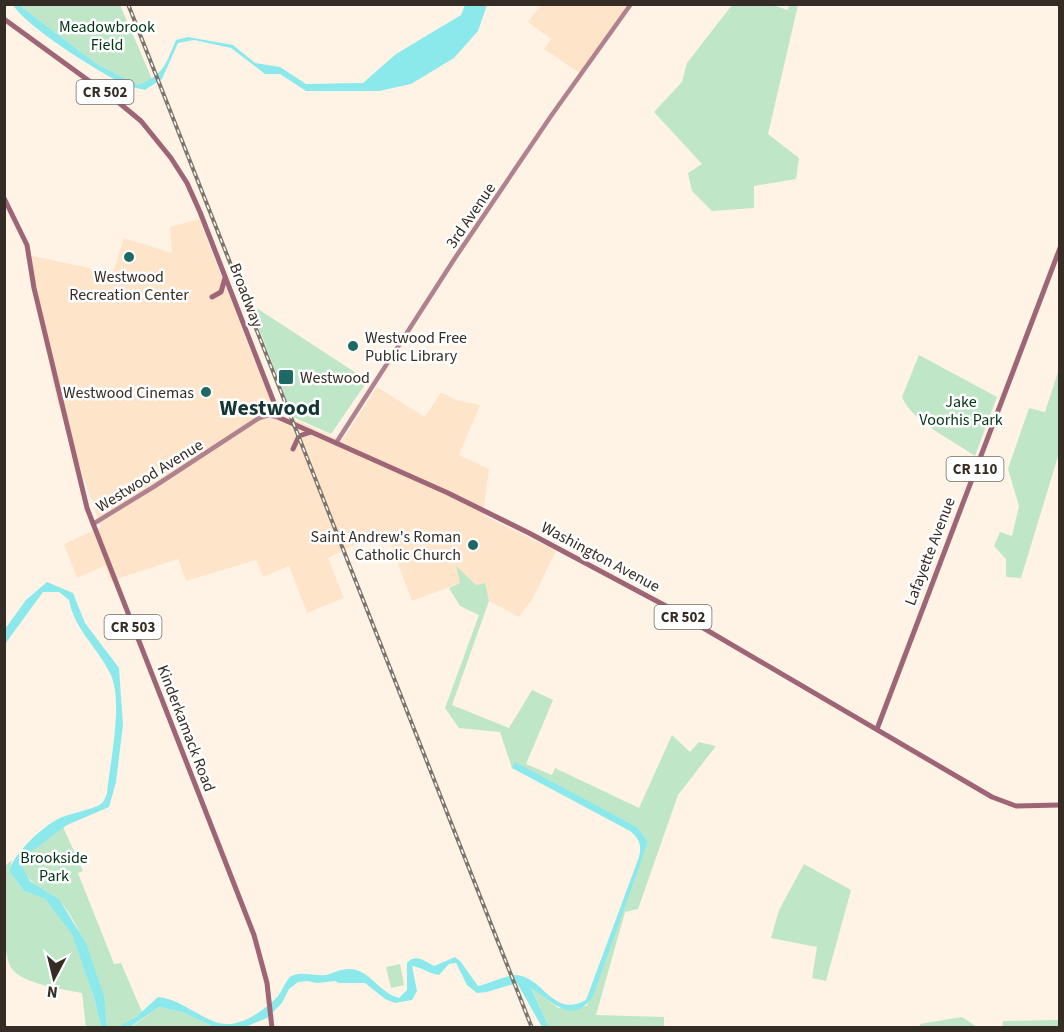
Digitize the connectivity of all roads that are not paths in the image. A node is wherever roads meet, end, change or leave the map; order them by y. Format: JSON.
{"nodes":[{"id":1,"x":631,"y":4,"type":"edge"},
{"id":2,"x":4,"y":19,"type":"edge"},
{"id":3,"x":4,"y":198,"type":"edge"},
{"id":4,"x":1059,"y":248,"type":"edge"},
{"id":5,"x":225,"y":276,"type":"junction"},
{"id":6,"x":212,"y":297,"type":"dead end"},
{"id":7,"x":280,"y":418,"type":"junction"},
{"id":8,"x":311,"y":432,"type":"junction"},
{"id":9,"x":336,"y":443,"type":"junction"},
{"id":10,"x":293,"y":449,"type":"dead end"},
{"id":11,"x":93,"y":524,"type":"junction"},
{"id":12,"x":877,"y":729,"type":"junction"},
{"id":13,"x":1059,"y":805,"type":"edge"},
{"id":14,"x":272,"y":1028,"type":"edge"}],
"edges":[{"from":1,"to":9,"type":"main road","name":"3rd Avenue"},
{"from":2,"to":5,"type":"main road","name":"Broadway","number":"CR 502"},
{"from":3,"to":11,"type":"main road","name":"Kinderkamack Road","number":"CR 503"},
{"from":4,"to":12,"type":"main road","name":"Lafayette Avenue","number":"CR 110"},
{"from":5,"to":6,"type":"main road"},
{"from":5,"to":7,"type":"main road","name":"Broadway","number":"CR 502"},
{"from":7,"to":8,"type":"main road","name":"Washington Avenue","number":"CR 502"},
{"from":7,"to":11,"type":"main road","name":"Westwood Avenue"},
{"from":8,"to":9,"type":"main road","name":"Washington Avenue","number":"CR 502"},
{"from":8,"to":10,"type":"main road"},
{"from":9,"to":12,"type":"main road","name":"Washington Avenue","number":"CR 502"},
{"from":11,"to":14,"type":"main road","name":"Kinderkamack Road","number":"CR 503"},
{"from":12,"to":13,"type":"main road","name":"Washington Avenue","number":"CR 502"}]}
